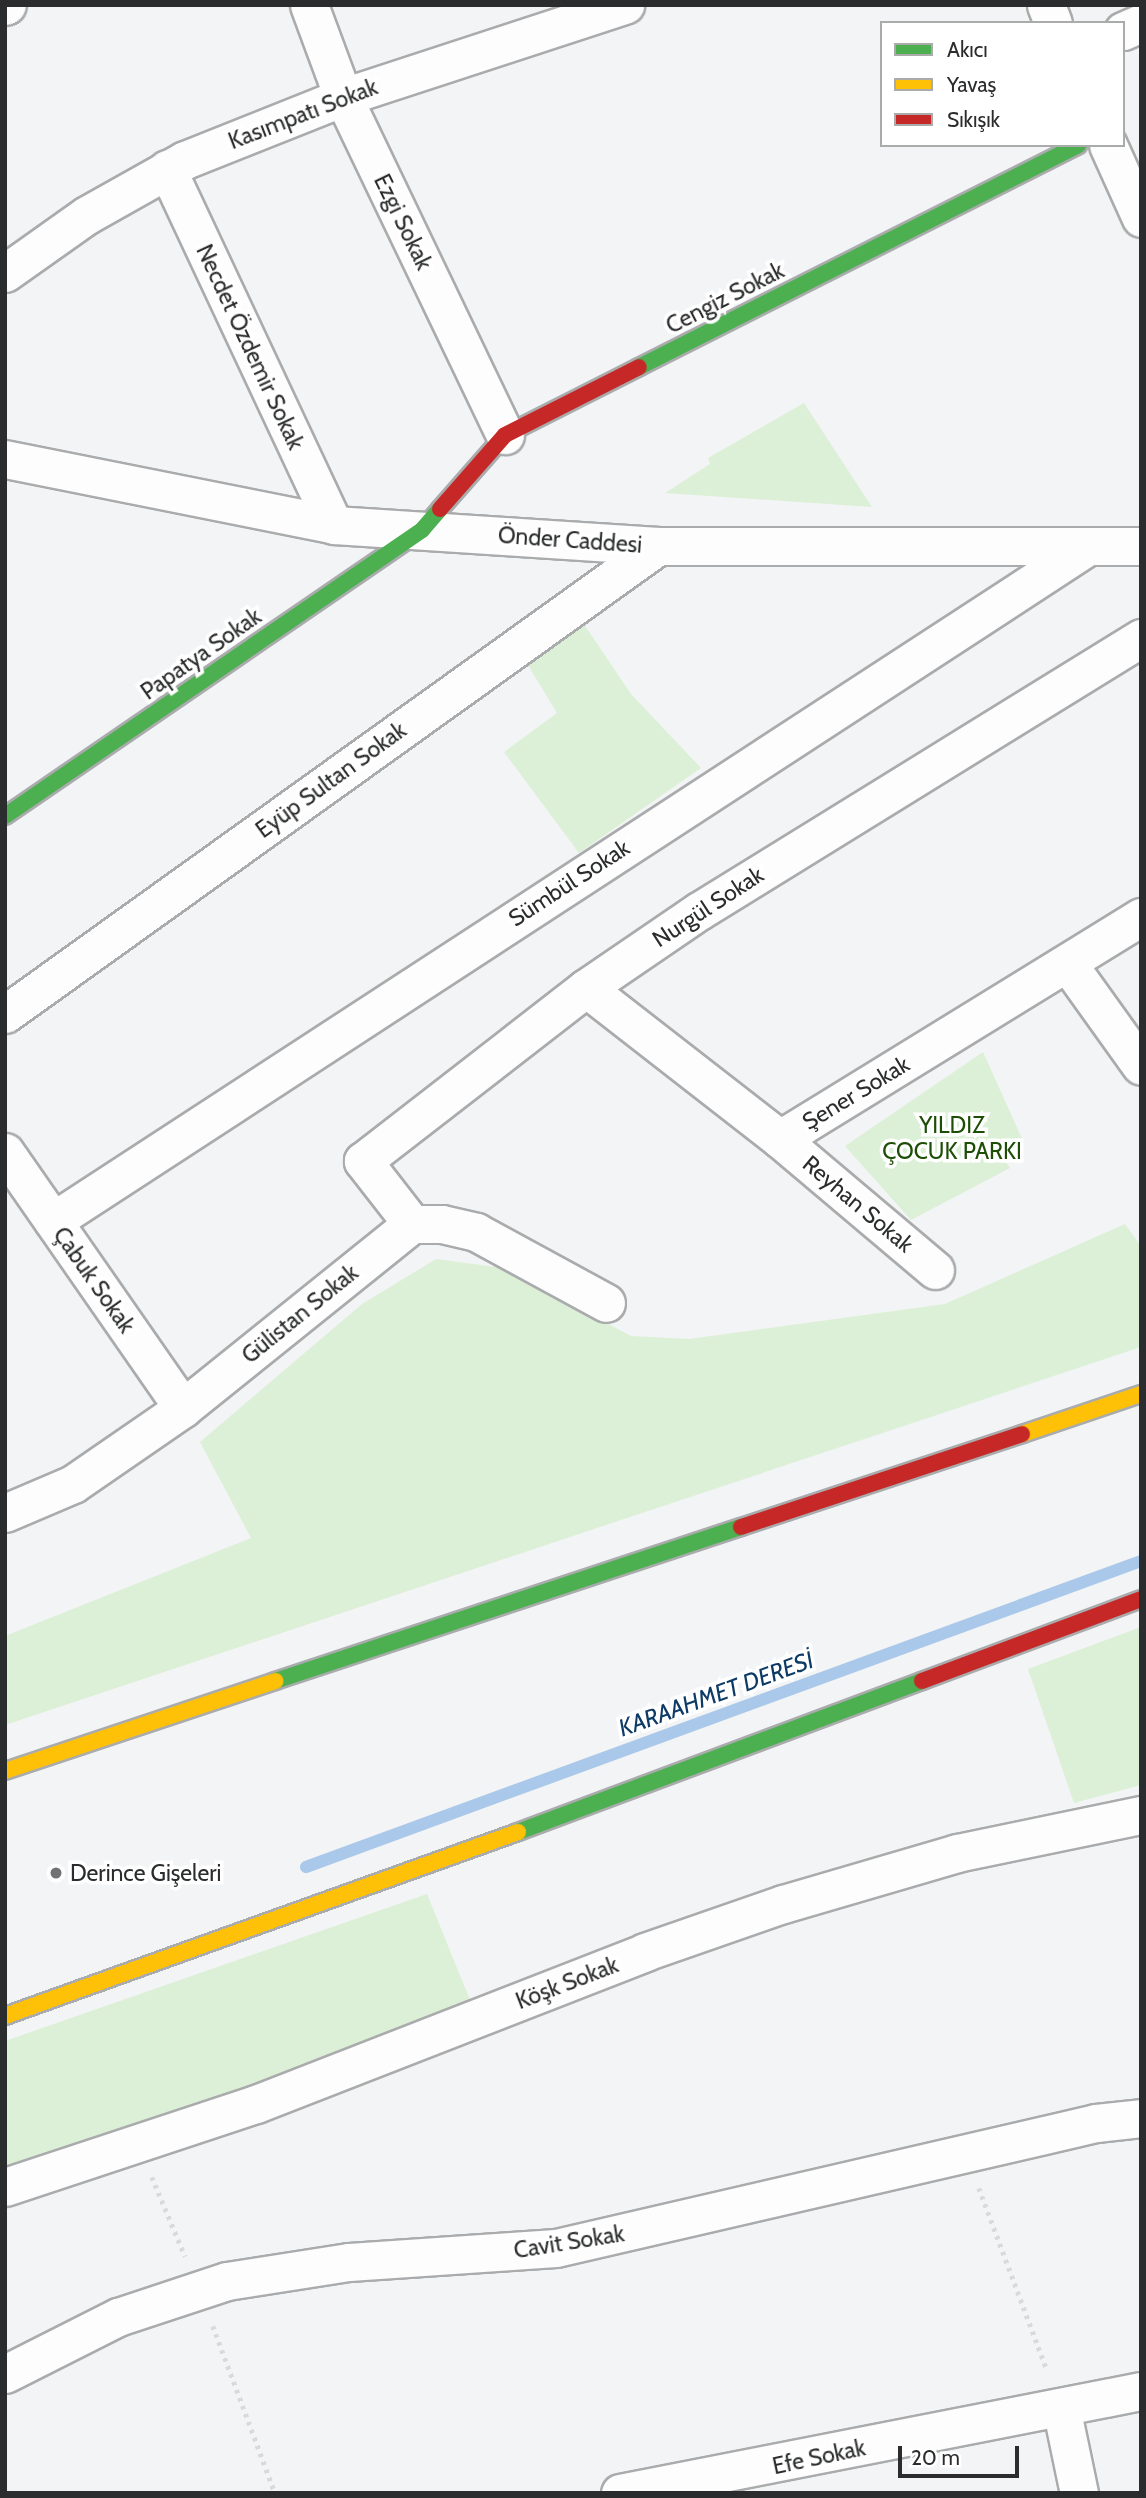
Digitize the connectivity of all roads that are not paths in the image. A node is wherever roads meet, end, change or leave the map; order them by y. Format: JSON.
{"nodes":[{"id":1,"x":309,"y":5,"type":"edge"},
{"id":2,"x":625,"y":5,"type":"edge"},
{"id":3,"x":1141,"y":23,"type":"edge"},
{"id":4,"x":1125,"y":30,"type":"edge"},
{"id":5,"x":343,"y":97,"type":"junction"},
{"id":6,"x":1074,"y":147,"type":"edge"},
{"id":7,"x":1109,"y":147,"type":"edge"},
{"id":8,"x":167,"y":169,"type":"junction"},
{"id":9,"x":1141,"y":218,"type":"edge"},
{"id":10,"x":5,"y":273,"type":"edge"},
{"id":11,"x":505,"y":435,"type":"junction"},
{"id":12,"x":5,"y":459,"type":"edge"},
{"id":13,"x":334,"y":525,"type":"junction"},
{"id":14,"x":422,"y":530,"type":"junction"},
{"id":15,"x":658,"y":546,"type":"junction"},
{"id":16,"x":1141,"y":546,"type":"edge"},
{"id":17,"x":1087,"y":547,"type":"junction"},
{"id":18,"x":1141,"y":638,"type":"edge"},
{"id":19,"x":5,"y":816,"type":"edge"},
{"id":20,"x":1141,"y":917,"type":"edge"},
{"id":21,"x":1068,"y":964,"type":"junction"},
{"id":22,"x":586,"y":988,"type":"junction"},
{"id":23,"x":5,"y":1014,"type":"edge"},
{"id":24,"x":1141,"y":1066,"type":"edge"},
{"id":25,"x":780,"y":1139,"type":"junction"},
{"id":26,"x":5,"y":1152,"type":"edge"},
{"id":27,"x":53,"y":1221,"type":"junction"},
{"id":28,"x":412,"y":1224,"type":"junction"},
{"id":29,"x":935,"y":1270,"type":"dead end"},
{"id":30,"x":606,"y":1303,"type":"dead end"},
{"id":31,"x":1141,"y":1394,"type":"edge"},
{"id":32,"x":183,"y":1408,"type":"junction"},
{"id":33,"x":5,"y":1513,"type":"edge"},
{"id":34,"x":1141,"y":1599,"type":"edge"},
{"id":35,"x":5,"y":1771,"type":"edge"},
{"id":36,"x":1141,"y":1815,"type":"edge"},
{"id":37,"x":5,"y":2016,"type":"edge"},
{"id":38,"x":1141,"y":2118,"type":"edge"},
{"id":39,"x":5,"y":2187,"type":"edge"},
{"id":40,"x":5,"y":2374,"type":"edge"},
{"id":41,"x":1141,"y":2391,"type":"edge"},
{"id":42,"x":1061,"y":2407,"type":"junction"},
{"id":43,"x":762,"y":2481,"type":"edge"},
{"id":44,"x":620,"y":2493,"type":"edge"},
{"id":45,"x":1079,"y":2493,"type":"edge"}],
"edges":[{"from":1,"to":5,"type":"street","name":"Ezgi Sokak"},
{"from":2,"to":5,"type":"street","name":"Kasımpatı Sokak"},
{"from":3,"to":4,"type":"street"},
{"from":5,"to":8,"type":"street","name":"Kasımpatı Sokak"},
{"from":5,"to":11,"type":"street","name":"Ezgi Sokak"},
{"from":6,"to":11,"type":"street","name":"Cengiz Sokak"},
{"from":7,"to":9,"type":"street"},
{"from":8,"to":10,"type":"street","name":"Kasımpatı Sokak"},
{"from":8,"to":13,"type":"street","name":"Necdet Özdemir Sokak"},
{"from":11,"to":14,"type":"street","name":"Cengiz Sokak"},
{"from":12,"to":13,"type":"street","name":"Önder Caddesi"},
{"from":13,"to":14,"type":"street","name":"Önder Caddesi"},
{"from":14,"to":15,"type":"street","name":"Önder Caddesi"},
{"from":14,"to":19,"type":"street","name":"Papatya Sokak"},
{"from":15,"to":17,"type":"street","name":"Önder Caddesi"},
{"from":15,"to":23,"type":"street","name":"Eyüp Sultan Sokak"},
{"from":16,"to":17,"type":"street","name":"Önder Caddesi"},
{"from":17,"to":27,"type":"street","name":"Sümbül Sokak"},
{"from":18,"to":22,"type":"street","name":"Nurgül Sokak"},
{"from":20,"to":21,"type":"street","name":"Şener Sokak"},
{"from":21,"to":24,"type":"street"},
{"from":21,"to":25,"type":"street","name":"Şener Sokak"},
{"from":22,"to":25,"type":"street","name":"Şener Sokak"},
{"from":22,"to":28,"type":"street","name":"Nurgül Sokak"},
{"from":25,"to":29,"type":"street","name":"Reyhan Sokak"},
{"from":26,"to":27,"type":"street","name":"Çabuk Sokak"},
{"from":27,"to":32,"type":"street","name":"Çabuk Sokak"},
{"from":28,"to":30,"type":"street"},
{"from":28,"to":32,"type":"street","name":"Gülistan Sokak"},
{"from":31,"to":35,"type":"street"},
{"from":32,"to":33,"type":"street","name":"Gülistan Sokak"},
{"from":34,"to":37,"type":"street"},
{"from":36,"to":39,"type":"street","name":"Köşk Sokak"},
{"from":38,"to":40,"type":"street","name":"Cavit Sokak"},
{"from":41,"to":42,"type":"street","name":"Efe Sokak"},
{"from":42,"to":43,"type":"street","name":"Efe Sokak"},
{"from":42,"to":45,"type":"street"},
{"from":43,"to":44,"type":"street","name":"Efe Sokak"}]}
